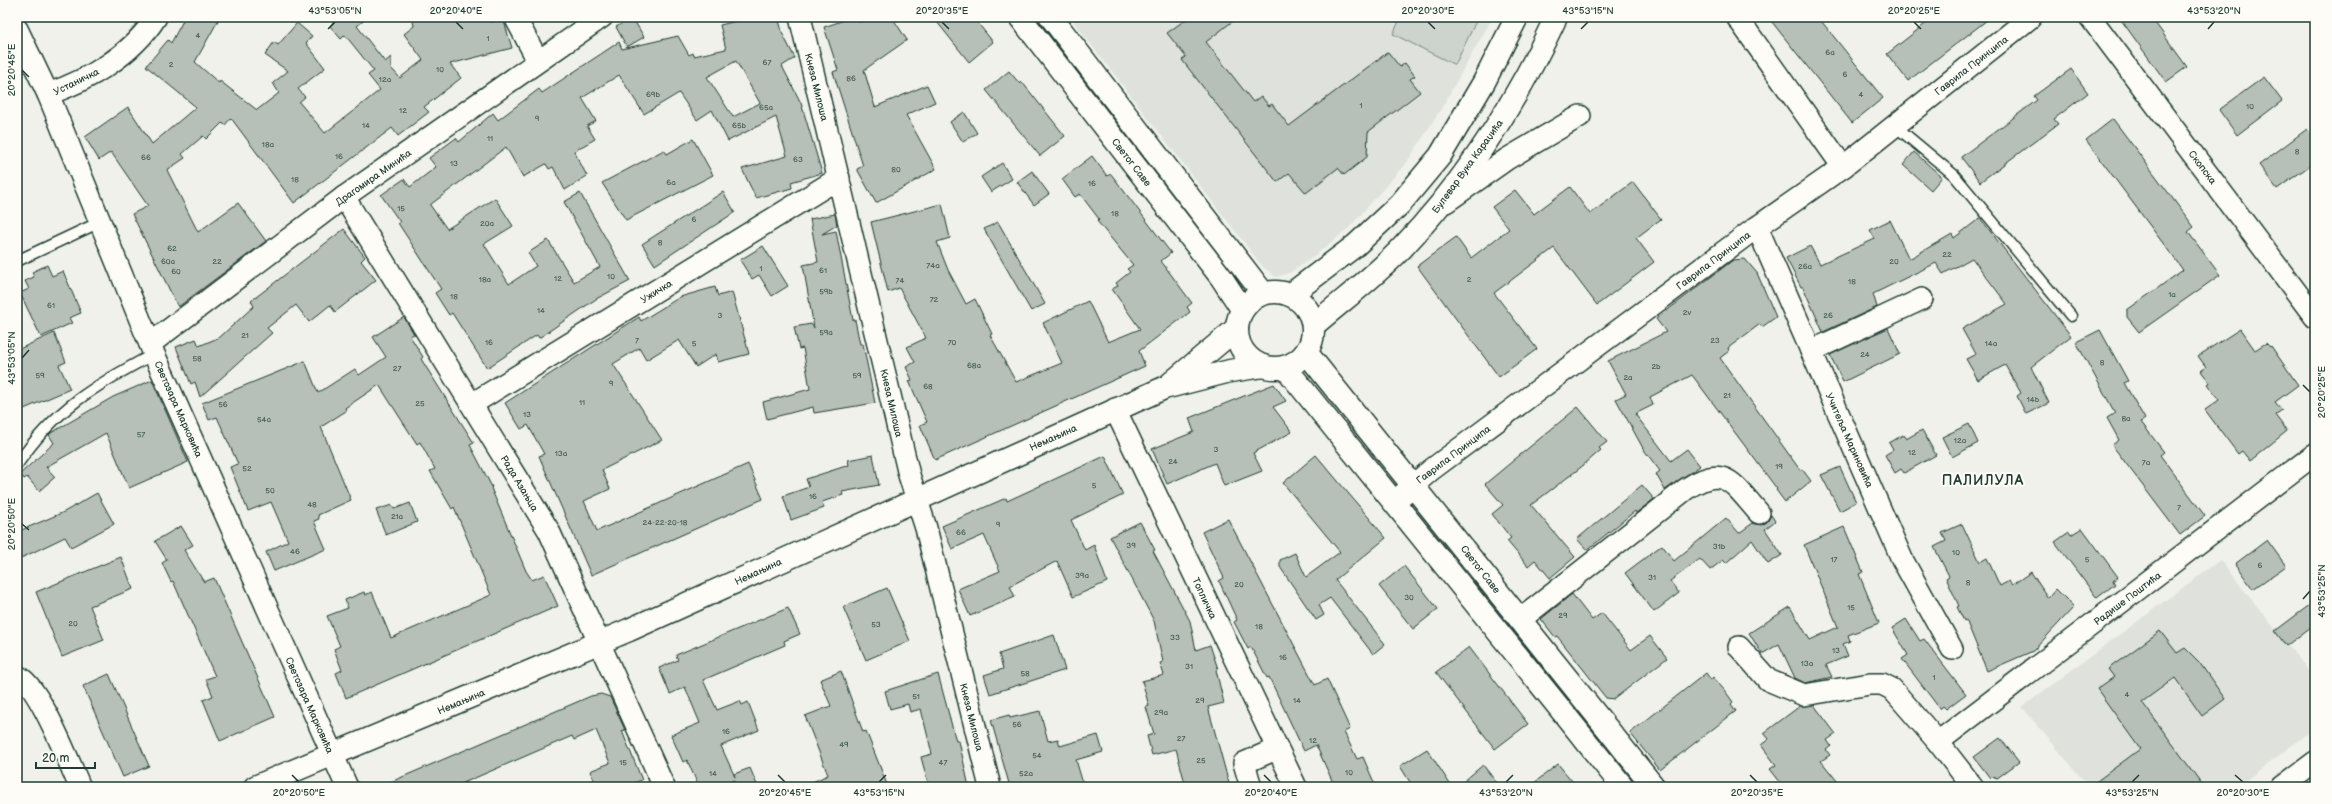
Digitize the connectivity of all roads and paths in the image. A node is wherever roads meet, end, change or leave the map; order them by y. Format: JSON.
{"nodes":[{"id":1,"x":156,"y":17,"type":"edge"},
{"id":2,"x":516,"y":17,"type":"edge"},
{"id":3,"x":602,"y":17,"type":"edge"},
{"id":4,"x":800,"y":17,"type":"edge"},
{"id":5,"x":1020,"y":17,"type":"edge"},
{"id":6,"x":1051,"y":17,"type":"edge"},
{"id":7,"x":1517,"y":17,"type":"edge"},
{"id":8,"x":1556,"y":17,"type":"edge"},
{"id":9,"x":1737,"y":17,"type":"edge"},
{"id":10,"x":2031,"y":17,"type":"edge"},
{"id":11,"x":2090,"y":17,"type":"edge"},
{"id":12,"x":17,"y":29,"type":"edge"},
{"id":13,"x":538,"y":61,"type":"junction"},
{"id":14,"x":48,"y":94,"type":"junction"},
{"id":15,"x":1580,"y":116,"type":"dead end"},
{"id":16,"x":1894,"y":125,"type":"junction"},
{"id":17,"x":1843,"y":167,"type":"junction"},
{"id":18,"x":839,"y":178,"type":"junction"},
{"id":19,"x":344,"y":197,"type":"junction"},
{"id":20,"x":1437,"y":208,"type":"junction"},
{"id":21,"x":100,"y":222,"type":"junction"},
{"id":22,"x":1757,"y":227,"type":"junction"},
{"id":23,"x":17,"y":261,"type":"edge"},
{"id":24,"x":1263,"y":293,"type":"junction"},
{"id":25,"x":1290,"y":295,"type":"junction"},
{"id":26,"x":1922,"y":299,"type":"dead end"},
{"id":27,"x":2071,"y":316,"type":"dead end"},
{"id":28,"x":2315,"y":317,"type":"edge"},
{"id":29,"x":1239,"y":319,"type":"junction"},
{"id":30,"x":1314,"y":325,"type":"junction"},
{"id":31,"x":152,"y":349,"type":"junction"},
{"id":32,"x":1811,"y":350,"type":"junction"},
{"id":33,"x":1306,"y":352,"type":"junction"},
{"id":34,"x":1262,"y":366,"type":"junction"},
{"id":35,"x":1285,"y":367,"type":"junction"},
{"id":36,"x":1164,"y":388,"type":"junction"},
{"id":37,"x":472,"y":404,"type":"junction"},
{"id":38,"x":1115,"y":409,"type":"junction"},
{"id":39,"x":2315,"y":454,"type":"edge"},
{"id":40,"x":17,"y":465,"type":"edge"},
{"id":41,"x":1413,"y":484,"type":"junction"},
{"id":42,"x":916,"y":499,"type":"junction"},
{"id":43,"x":1394,"y":502,"type":"junction"},
{"id":44,"x":1759,"y":513,"type":"dead end"},
{"id":45,"x":1521,"y":619,"type":"junction"},
{"id":46,"x":600,"y":642,"type":"junction"},
{"id":47,"x":1739,"y":647,"type":"dead end"},
{"id":48,"x":1952,"y":650,"type":"dead end"},
{"id":49,"x":19,"y":677,"type":"edge"},
{"id":50,"x":1938,"y":742,"type":"junction"},
{"id":51,"x":1276,"y":749,"type":"junction"},
{"id":52,"x":332,"y":755,"type":"junction"},
{"id":53,"x":2315,"y":762,"type":"edge"},
{"id":54,"x":80,"y":787,"type":"edge"},
{"id":55,"x":255,"y":787,"type":"edge"},
{"id":56,"x":347,"y":787,"type":"edge"},
{"id":57,"x":664,"y":787,"type":"edge"},
{"id":58,"x":990,"y":787,"type":"edge"},
{"id":59,"x":1251,"y":787,"type":"edge"},
{"id":60,"x":1296,"y":787,"type":"edge"},
{"id":61,"x":1623,"y":787,"type":"edge"},
{"id":62,"x":1654,"y":787,"type":"edge"},
{"id":63,"x":1973,"y":787,"type":"edge"},
{"id":64,"x":2282,"y":787,"type":"edge"}],
"edges":[{"from":1,"to":14,"type":"street","name":"Устаничка"},
{"from":2,"to":13,"type":"street"},
{"from":3,"to":13,"type":"street","name":"Драгомира Минића"},
{"from":4,"to":18,"type":"street","name":"Кнеза Милоша"},
{"from":5,"to":29,"type":"main road","name":"Светог Саве"},
{"from":6,"to":24,"type":"main road"},
{"from":7,"to":25,"type":"main road"},
{"from":8,"to":20,"type":"main road","name":"Булевар Вука Караџића"},
{"from":9,"to":17,"type":"street"},
{"from":10,"to":16,"type":"street","name":"Гаврила Принципа"},
{"from":11,"to":28,"type":"street","name":"Скопска"},
{"from":12,"to":14,"type":"street","name":"Светозара Марковића"},
{"from":13,"to":19,"type":"street","name":"Драгомира Минића"},
{"from":14,"to":21,"type":"street","name":"Светозара Марковића"},
{"from":15,"to":20,"type":"street"},
{"from":16,"to":17,"type":"street","name":"Гаврила Принципа"},
{"from":16,"to":27,"type":"lane"},
{"from":17,"to":22,"type":"street","name":"Гаврила Принципа"},
{"from":18,"to":37,"type":"street","name":"Ужичка"},
{"from":18,"to":42,"type":"street","name":"Кнеза Милоша"},
{"from":19,"to":31,"type":"street","name":"Драгомира Минића"},
{"from":19,"to":37,"type":"street","name":"Рада Азањца"},
{"from":20,"to":30,"type":"main road","name":"Булевар Вука Караџића"},
{"from":21,"to":23,"type":"lane"},
{"from":21,"to":31,"type":"street","name":"Светозара Марковића"},
{"from":22,"to":32,"type":"street","name":"Учитеља Мариновића"},
{"from":22,"to":41,"type":"street","name":"Гаврила Принципа"},
{"from":24,"to":25,"type":"main road"},
{"from":24,"to":29,"type":"main road"},
{"from":25,"to":30,"type":"main road"},
{"from":26,"to":32,"type":"street"},
{"from":29,"to":34,"type":"main road"},
{"from":29,"to":36,"type":"main road"},
{"from":30,"to":33,"type":"main road"},
{"from":31,"to":40,"type":"lane"},
{"from":31,"to":52,"type":"street","name":"Светозара Марковића"},
{"from":32,"to":48,"type":"street","name":"Учитеља Мариновића"},
{"from":33,"to":35,"type":"main road"},
{"from":33,"to":41,"type":"main road","name":"Светог Саве"},
{"from":34,"to":35,"type":"main road"},
{"from":34,"to":36,"type":"main road","name":"Немањина"},
{"from":35,"to":43,"type":"main road"},
{"from":36,"to":38,"type":"main road","name":"Немањина"},
{"from":37,"to":46,"type":"street","name":"Рада Азањца"},
{"from":38,"to":42,"type":"main road","name":"Немањина"},
{"from":38,"to":51,"type":"street","name":"Топличка"},
{"from":39,"to":50,"type":"street","name":"Радише Поштића"},
{"from":41,"to":43,"type":"street","name":"Гаврила Принципа"},
{"from":41,"to":45,"type":"main road","name":"Светог Саве"},
{"from":42,"to":46,"type":"main road","name":"Немањина"},
{"from":42,"to":58,"type":"street","name":"Кнеза Милоша"},
{"from":43,"to":61,"type":"main road"},
{"from":44,"to":45,"type":"street"},
{"from":45,"to":62,"type":"main road","name":"Светог Саве"},
{"from":46,"to":52,"type":"main road","name":"Немањина"},
{"from":46,"to":57,"type":"street","name":"Рада Азањца"},
{"from":47,"to":50,"type":"street"},
{"from":49,"to":54,"type":"street"},
{"from":50,"to":63,"type":"street"},
{"from":51,"to":59,"type":"street"},
{"from":51,"to":60,"type":"street","name":"Топличка"},
{"from":52,"to":55,"type":"main road","name":"Немањина"},
{"from":52,"to":56,"type":"street","name":"Светозара Марковића"},
{"from":53,"to":64,"type":"street"}]}
